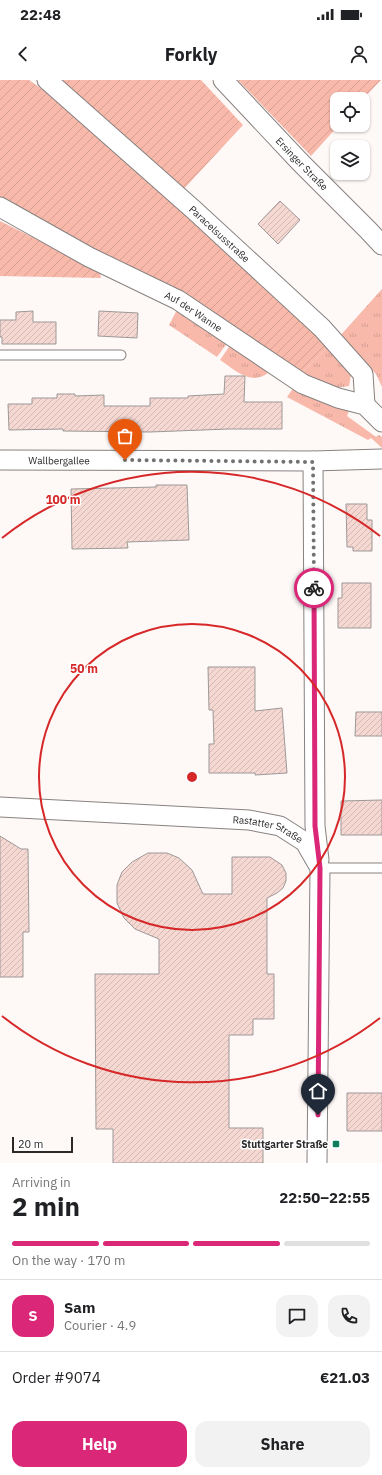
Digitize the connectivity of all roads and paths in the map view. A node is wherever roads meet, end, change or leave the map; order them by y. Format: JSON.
{"nodes":[{"id":1,"x":47,"y":80,"type":"edge"},
{"id":2,"x":223,"y":80,"type":"edge"},
{"id":3,"x":0,"y":207,"type":"edge"},
{"id":4,"x":382,"y":245,"type":"edge"},
{"id":5,"x":0,"y":355,"type":"edge"},
{"id":6,"x":121,"y":355,"type":"dead end"},
{"id":7,"x":365,"y":405,"type":"junction"},
{"id":8,"x":382,"y":422,"type":"edge"},
{"id":9,"x":382,"y":459,"type":"edge"},
{"id":10,"x":0,"y":460,"type":"edge"},
{"id":11,"x":313,"y":462,"type":"junction"},
{"id":12,"x":0,"y":807,"type":"edge"},
{"id":13,"x":320,"y":868,"type":"junction"},
{"id":14,"x":382,"y":868,"type":"edge"},
{"id":15,"x":317,"y":1163,"type":"edge"}],
"edges":[{"from":1,"to":7,"type":"street","name":"Paracelsusstraße"},
{"from":2,"to":4,"type":"street","name":"Ersinger Straße"},
{"from":3,"to":7,"type":"street","name":"Auf der Wanne"},
{"from":5,"to":6,"type":"lane"},
{"from":7,"to":8,"type":"street"},
{"from":9,"to":11,"type":"street","name":"Wallbergallee"},
{"from":10,"to":11,"type":"street","name":"Wallbergallee"},
{"from":11,"to":13,"type":"street"},
{"from":12,"to":13,"type":"street","name":"Rastatter Straße"},
{"from":13,"to":14,"type":"lane"},
{"from":13,"to":15,"type":"street"}]}
